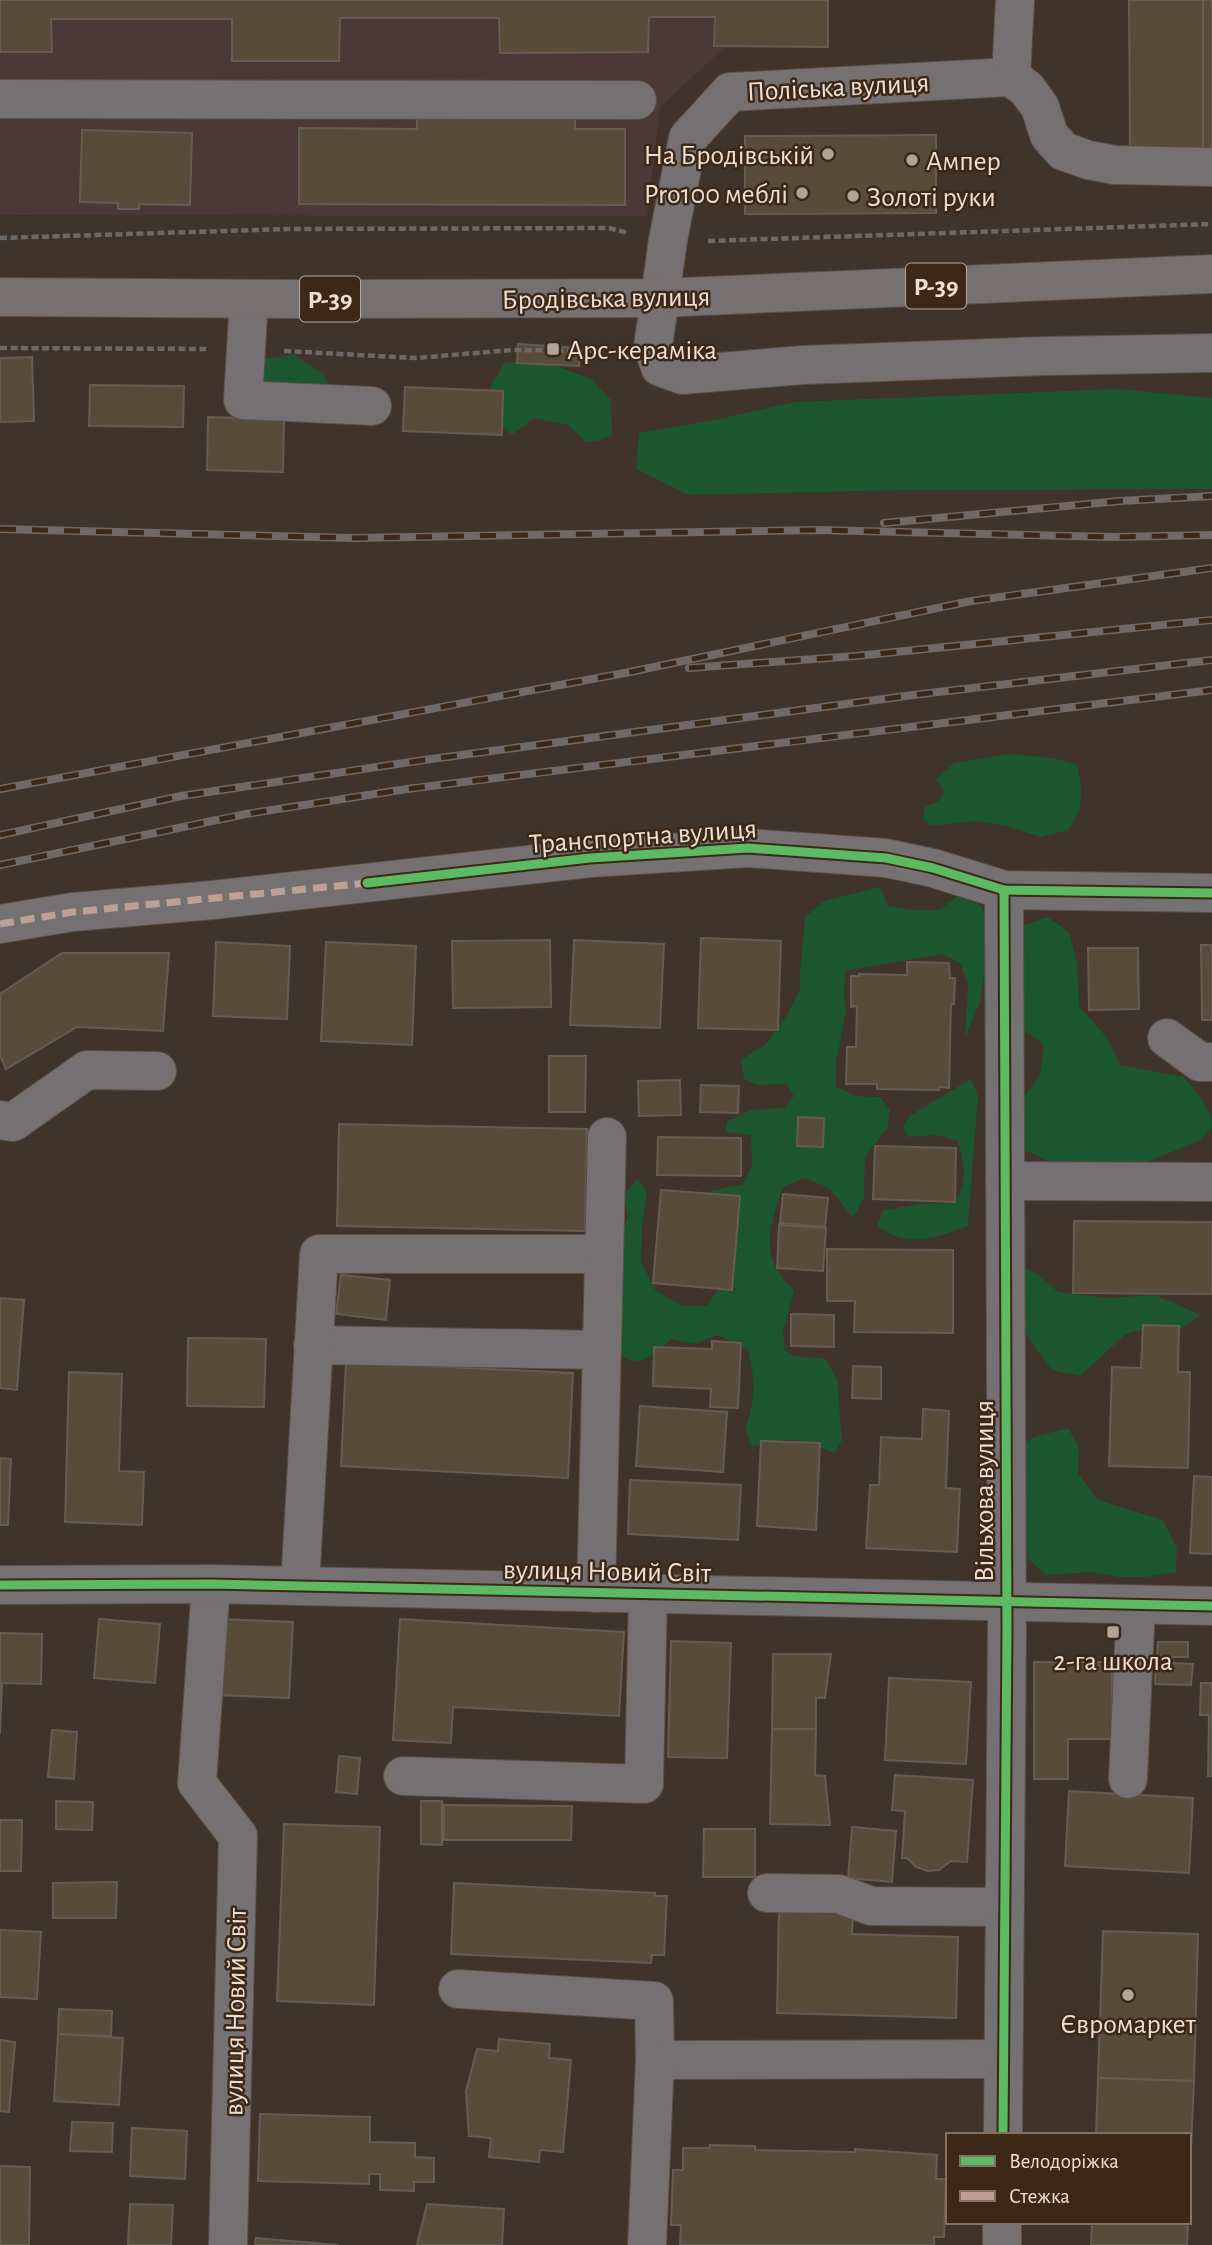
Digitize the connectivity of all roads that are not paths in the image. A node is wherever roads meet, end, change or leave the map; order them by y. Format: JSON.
{"nodes":[{"id":1,"x":1015,"y":0,"type":"edge"},
{"id":2,"x":1011,"y":77,"type":"junction"},
{"id":3,"x":0,"y":99,"type":"edge"},
{"id":4,"x":637,"y":100,"type":"dead end"},
{"id":5,"x":1212,"y":167,"type":"edge"},
{"id":6,"x":1212,"y":274,"type":"edge"},
{"id":7,"x":0,"y":297,"type":"edge"},
{"id":8,"x":660,"y":298,"type":"junction"},
{"id":9,"x":249,"y":299,"type":"junction"},
{"id":10,"x":1212,"y":353,"type":"edge"},
{"id":11,"x":372,"y":406,"type":"dead end"},
{"id":12,"x":1004,"y":890,"type":"junction"},
{"id":13,"x":1212,"y":892,"type":"edge"},
{"id":14,"x":0,"y":924,"type":"edge"},
{"id":15,"x":1167,"y":1038,"type":"dead end"},
{"id":16,"x":1212,"y":1062,"type":"edge"},
{"id":17,"x":157,"y":1071,"type":"dead end"},
{"id":18,"x":0,"y":1121,"type":"edge"},
{"id":19,"x":607,"y":1137,"type":"dead end"},
{"id":20,"x":1005,"y":1181,"type":"junction"},
{"id":21,"x":1212,"y":1182,"type":"edge"},
{"id":22,"x":604,"y":1254,"type":"junction"},
{"id":23,"x":313,"y":1345,"type":"junction"},
{"id":24,"x":603,"y":1350,"type":"junction"},
{"id":25,"x":211,"y":1584,"type":"junction"},
{"id":26,"x":0,"y":1585,"type":"edge"},
{"id":27,"x":300,"y":1586,"type":"junction"},
{"id":28,"x":596,"y":1593,"type":"junction"},
{"id":29,"x":648,"y":1594,"type":"junction"},
{"id":30,"x":1006,"y":1602,"type":"junction"},
{"id":31,"x":1136,"y":1605,"type":"junction"},
{"id":32,"x":1212,"y":1606,"type":"edge"},
{"id":33,"x":403,"y":1776,"type":"dead end"},
{"id":34,"x":1128,"y":1779,"type":"dead end"},
{"id":35,"x":767,"y":1893,"type":"dead end"},
{"id":36,"x":1005,"y":1907,"type":"junction"},
{"id":37,"x":458,"y":1989,"type":"dead end"},
{"id":38,"x":1003,"y":2059,"type":"junction"},
{"id":39,"x":655,"y":2060,"type":"junction"},
{"id":40,"x":1003,"y":2133,"type":"edge"},
{"id":41,"x":1002,"y":2224,"type":"edge"},
{"id":42,"x":228,"y":2245,"type":"edge"},
{"id":43,"x":647,"y":2245,"type":"edge"},
{"id":44,"x":1002,"y":2245,"type":"edge"}],
"edges":[{"from":1,"to":2,"type":"street"},
{"from":2,"to":5,"type":"street"},
{"from":2,"to":8,"type":"street","name":"Поліська вулиця"},
{"from":3,"to":4,"type":"street"},
{"from":6,"to":8,"type":"main road","name":"Бродівська вулиця","number":"Р-39"},
{"from":7,"to":9,"type":"main road","name":"Бродівська вулиця","number":"Р-39"},
{"from":8,"to":9,"type":"main road","name":"Бродівська вулиця","number":"Р-39"},
{"from":8,"to":10,"type":"street","name":"Поліська вулиця"},
{"from":9,"to":11,"type":"street"},
{"from":12,"to":13,"type":"street","name":"Транспортна вулиця"},
{"from":12,"to":14,"type":"street","name":"Транспортна вулиця"},
{"from":12,"to":20,"type":"street","name":"Вільхова вулиця"},
{"from":15,"to":16,"type":"street"},
{"from":17,"to":18,"type":"street"},
{"from":19,"to":22,"type":"street"},
{"from":20,"to":21,"type":"street"},
{"from":20,"to":30,"type":"street","name":"Вільхова вулиця"},
{"from":22,"to":23,"type":"street"},
{"from":22,"to":24,"type":"street"},
{"from":23,"to":24,"type":"street"},
{"from":23,"to":27,"type":"street"},
{"from":24,"to":28,"type":"street"},
{"from":25,"to":26,"type":"street","name":"вулиця Новий Світ"},
{"from":25,"to":27,"type":"street","name":"вулиця Новий Світ"},
{"from":25,"to":42,"type":"street","name":"вулиця Новий Світ"},
{"from":27,"to":28,"type":"street","name":"вулиця Новий Світ"},
{"from":28,"to":29,"type":"street","name":"вулиця Новий Світ"},
{"from":29,"to":30,"type":"street","name":"вулиця Новий Світ"},
{"from":29,"to":33,"type":"street"},
{"from":30,"to":31,"type":"street","name":"вулиця Новий Світ"},
{"from":30,"to":36,"type":"street","name":"Вільхова вулиця"},
{"from":31,"to":32,"type":"street","name":"вулиця Новий Світ"},
{"from":31,"to":34,"type":"street"},
{"from":35,"to":36,"type":"street"},
{"from":36,"to":38,"type":"street","name":"Вільхова вулиця"},
{"from":37,"to":39,"type":"street"},
{"from":38,"to":39,"type":"street"},
{"from":38,"to":40,"type":"street","name":"Вільхова вулиця"},
{"from":39,"to":43,"type":"street"},
{"from":41,"to":44,"type":"street"}]}
